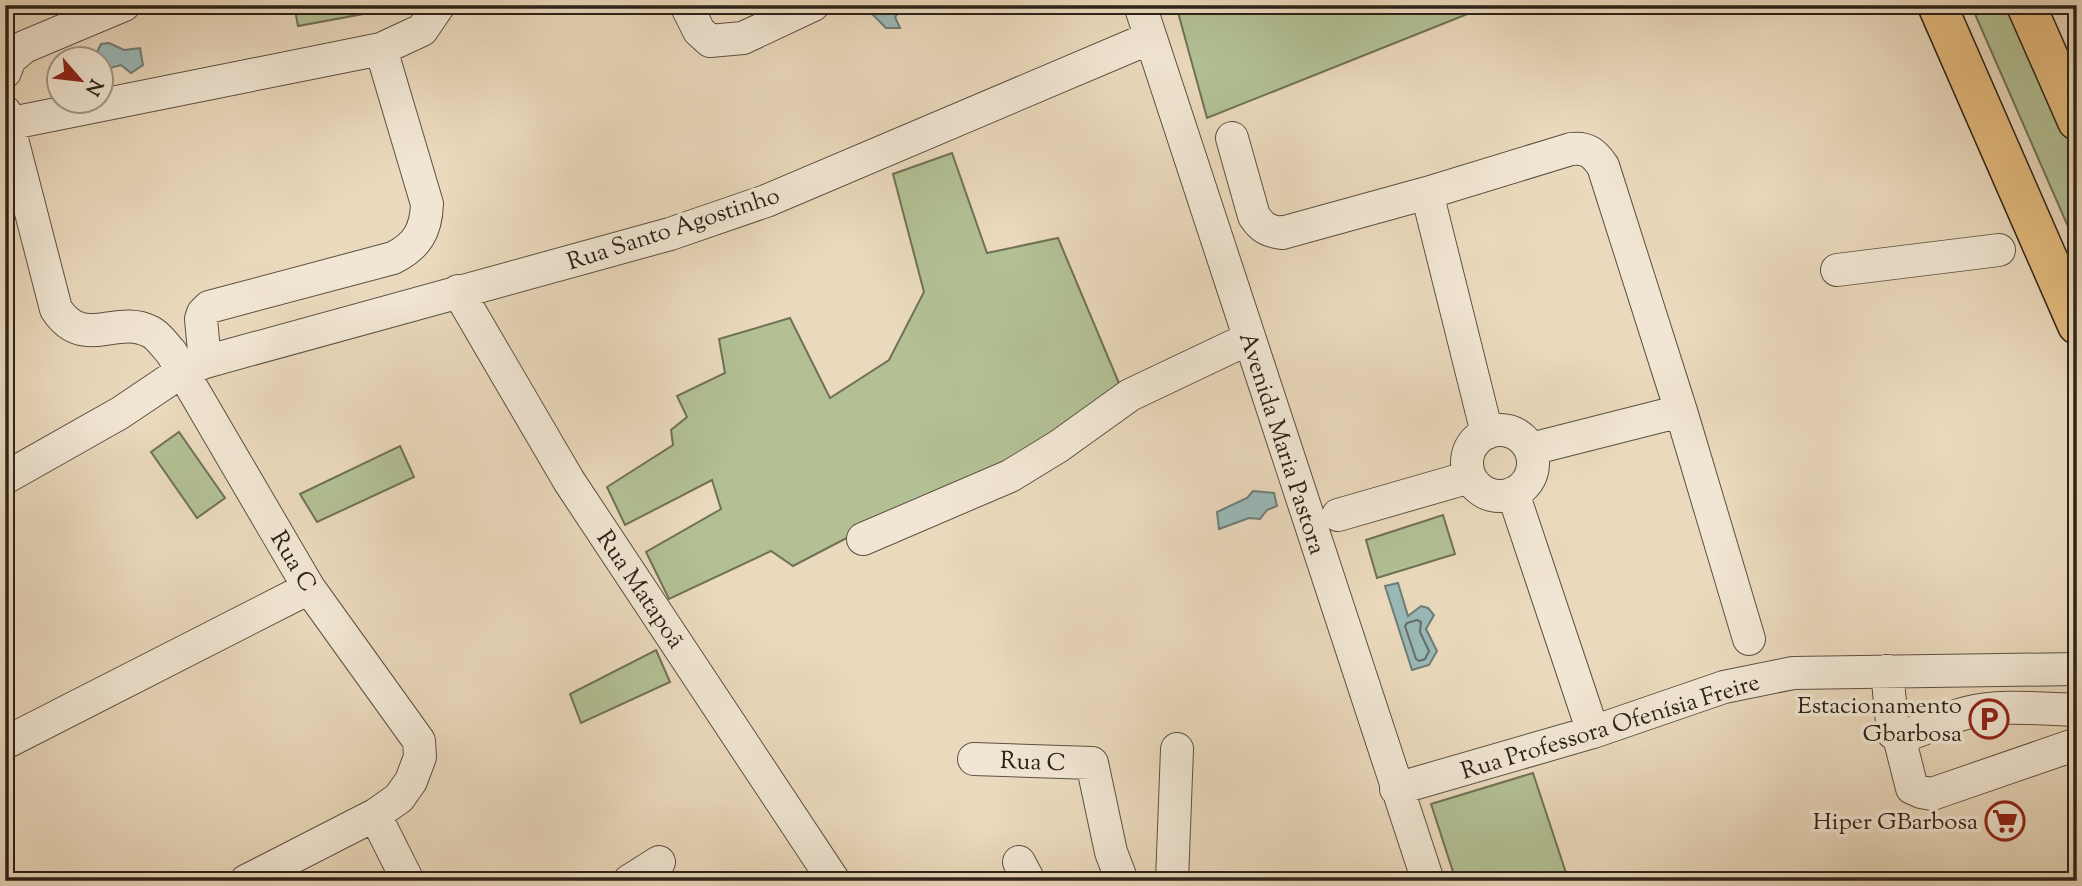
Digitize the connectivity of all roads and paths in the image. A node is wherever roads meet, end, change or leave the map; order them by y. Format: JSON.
{"nodes":[{"id":1,"x":124,"y":5,"type":"edge"},
{"id":2,"x":439,"y":5,"type":"edge"},
{"id":3,"x":687,"y":5,"type":"edge"},
{"id":4,"x":813,"y":5,"type":"edge"},
{"id":5,"x":1140,"y":5,"type":"edge"},
{"id":6,"x":1937,"y":5,"type":"edge"},
{"id":7,"x":2026,"y":5,"type":"edge"},
{"id":8,"x":1150,"y":37,"type":"junction"},
{"id":9,"x":381,"y":49,"type":"junction"},
{"id":10,"x":5,"y":72,"type":"edge"},
{"id":11,"x":6,"y":118,"type":"edge"},
{"id":12,"x":2077,"y":121,"type":"edge"},
{"id":13,"x":1232,"y":138,"type":"dead end"},
{"id":14,"x":1427,"y":193,"type":"junction"},
{"id":15,"x":1999,"y":250,"type":"dead end"},
{"id":16,"x":1837,"y":270,"type":"dead end"},
{"id":17,"x":458,"y":291,"type":"junction"},
{"id":18,"x":2077,"y":325,"type":"edge"},
{"id":19,"x":1248,"y":339,"type":"junction"},
{"id":20,"x":193,"y":367,"type":"junction"},
{"id":21,"x":1681,"y":411,"type":"junction"},
{"id":22,"x":1487,"y":433,"type":"junction"},
{"id":23,"x":1531,"y":449,"type":"junction"},
{"id":24,"x":1470,"y":477,"type":"junction"},
{"id":25,"x":5,"y":478,"type":"edge"},
{"id":26,"x":1514,"y":493,"type":"junction"},
{"id":27,"x":1338,"y":515,"type":"dead end"},
{"id":28,"x":863,"y":539,"type":"dead end"},
{"id":29,"x":309,"y":589,"type":"junction"},
{"id":30,"x":1749,"y":639,"type":"dead end"},
{"id":31,"x":2077,"y":669,"type":"edge"},
{"id":32,"x":1887,"y":671,"type":"junction"},
{"id":33,"x":2077,"y":710,"type":"edge"},
{"id":34,"x":1593,"y":733,"type":"junction"},
{"id":35,"x":1899,"y":737,"type":"junction"},
{"id":36,"x":5,"y":743,"type":"edge"},
{"id":37,"x":2077,"y":744,"type":"edge"},
{"id":38,"x":1177,"y":749,"type":"dead end"},
{"id":39,"x":974,"y":759,"type":"dead end"},
{"id":40,"x":1396,"y":789,"type":"junction"},
{"id":41,"x":375,"y":815,"type":"junction"},
{"id":42,"x":660,"y":862,"type":"dead end"},
{"id":43,"x":246,"y":881,"type":"edge"},
{"id":44,"x":408,"y":881,"type":"edge"},
{"id":45,"x":629,"y":881,"type":"edge"},
{"id":46,"x":834,"y":881,"type":"edge"},
{"id":47,"x":1122,"y":881,"type":"edge"},
{"id":48,"x":1172,"y":881,"type":"edge"},
{"id":49,"x":1428,"y":881,"type":"edge"}],
"edges":[{"from":1,"to":10,"type":"street"},
{"from":2,"to":9,"type":"street"},
{"from":3,"to":4,"type":"street"},
{"from":5,"to":8,"type":"street","name":"Avenida Maria Pastora"},
{"from":6,"to":18,"type":"main road"},
{"from":7,"to":12,"type":"main road"},
{"from":8,"to":17,"type":"street","name":"Rua Santo Agostinho"},
{"from":8,"to":19,"type":"street","name":"Avenida Maria Pastora"},
{"from":9,"to":11,"type":"street"},
{"from":9,"to":20,"type":"street"},
{"from":11,"to":20,"type":"street","name":"Rua C"},
{"from":13,"to":14,"type":"street"},
{"from":14,"to":21,"type":"street"},
{"from":14,"to":22,"type":"street"},
{"from":15,"to":16,"type":"street"},
{"from":17,"to":20,"type":"street","name":"Rua Santo Agostinho"},
{"from":17,"to":46,"type":"street","name":"Rua Matapoã"},
{"from":19,"to":28,"type":"street"},
{"from":19,"to":40,"type":"street","name":"Avenida Maria Pastora"},
{"from":20,"to":25,"type":"street","name":"Rua Santo Agostinho"},
{"from":20,"to":29,"type":"street","name":"Rua C"},
{"from":21,"to":23,"type":"street"},
{"from":21,"to":30,"type":"street"},
{"from":22,"to":23,"type":"street"},
{"from":22,"to":24,"type":"street"},
{"from":23,"to":26,"type":"street"},
{"from":24,"to":26,"type":"street"},
{"from":24,"to":27,"type":"street"},
{"from":26,"to":34,"type":"street"},
{"from":29,"to":36,"type":"street"},
{"from":29,"to":41,"type":"street","name":"Rua C"},
{"from":31,"to":32,"type":"street","name":"Rua Professora Ofenísia Freire"},
{"from":32,"to":34,"type":"street","name":"Rua Professora Ofenísia Freire"},
{"from":32,"to":35,"type":"street"},
{"from":33,"to":35,"type":"street"},
{"from":34,"to":40,"type":"street","name":"Rua Professora Ofenísia Freire"},
{"from":35,"to":37,"type":"street"},
{"from":38,"to":48,"type":"street"},
{"from":39,"to":47,"type":"street","name":"Rua C"},
{"from":40,"to":49,"type":"street","name":"Avenida Maria Pastora"},
{"from":41,"to":43,"type":"street"},
{"from":41,"to":44,"type":"street"},
{"from":42,"to":45,"type":"street"}]}
